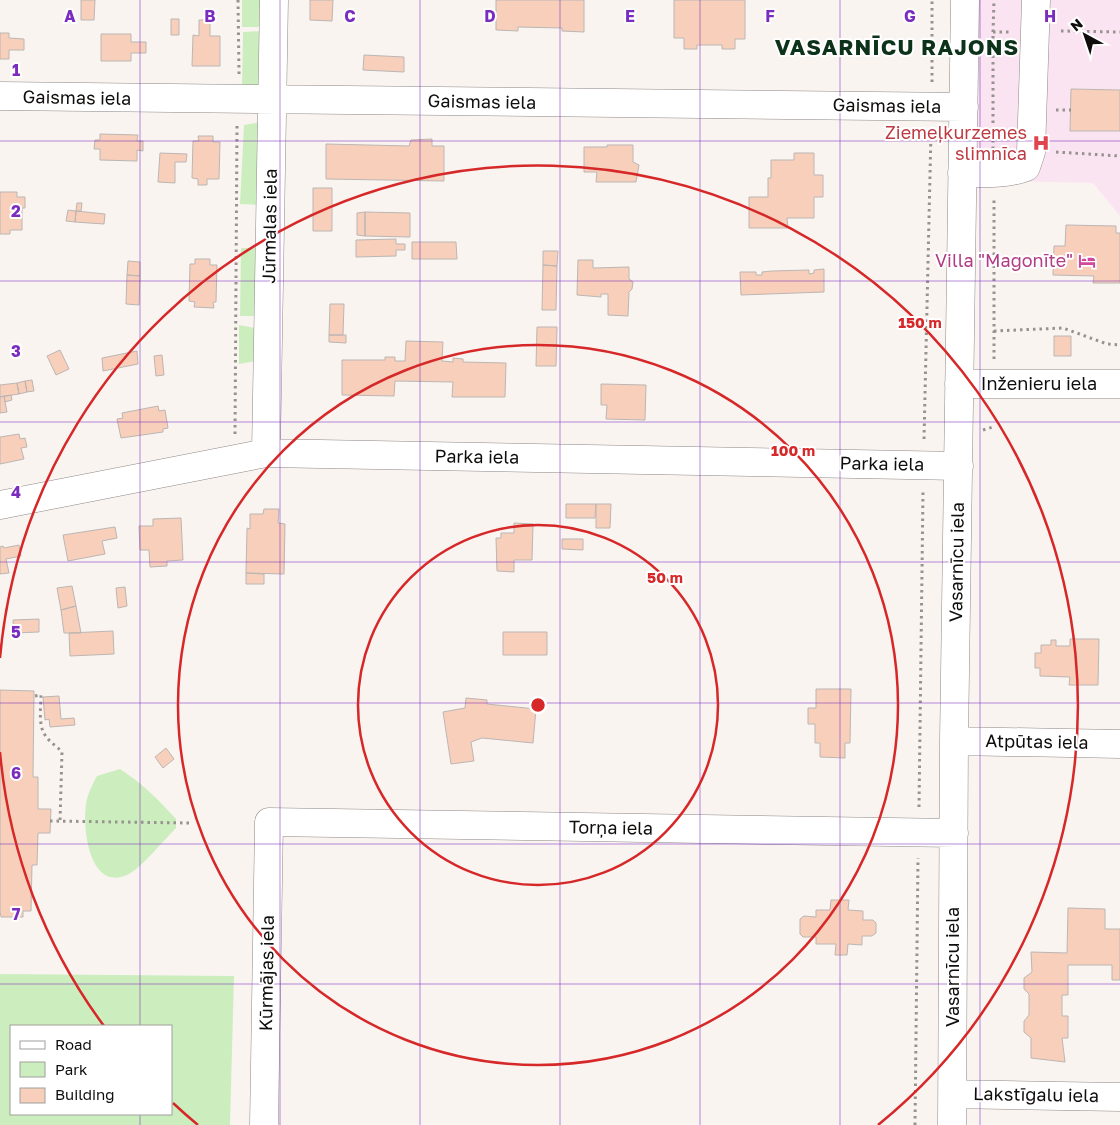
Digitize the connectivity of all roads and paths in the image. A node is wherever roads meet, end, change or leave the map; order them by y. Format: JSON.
{"nodes":[{"id":1,"x":238,"y":0,"type":"edge"},
{"id":2,"x":274,"y":0,"type":"edge"},
{"id":3,"x":932,"y":0,"type":"edge"},
{"id":4,"x":965,"y":0,"type":"edge"},
{"id":5,"x":994,"y":0,"type":"edge"},
{"id":6,"x":1036,"y":0,"type":"edge"},
{"id":7,"x":993,"y":32,"type":"dead end"},
{"id":8,"x":239,"y":83,"type":"dead end"},
{"id":9,"x":0,"y":96,"type":"edge"},
{"id":10,"x":272,"y":100,"type":"junction"},
{"id":11,"x":931,"y":106,"type":"junction"},
{"id":12,"x":964,"y":107,"type":"junction"},
{"id":13,"x":237,"y":120,"type":"dead end"},
{"id":14,"x":962,"y":173,"type":"junction"},
{"id":15,"x":994,"y":331,"type":"dead end"},
{"id":16,"x":1120,"y":345,"type":"edge"},
{"id":17,"x":959,"y":384,"type":"junction"},
{"id":18,"x":1120,"y":384,"type":"edge"},
{"id":19,"x":235,"y":437,"type":"dead end"},
{"id":20,"x":266,"y":453,"type":"junction"},
{"id":21,"x":923,"y":465,"type":"junction"},
{"id":22,"x":959,"y":466,"type":"junction"},
{"id":23,"x":0,"y":505,"type":"edge"},
{"id":24,"x":34,"y":696,"type":"dead end"},
{"id":25,"x":954,"y":741,"type":"junction"},
{"id":26,"x":1120,"y":744,"type":"edge"},
{"id":27,"x":50,"y":821,"type":"dead end"},
{"id":28,"x":60,"y":821,"type":"junction"},
{"id":29,"x":269,"y":822,"type":"joint"},
{"id":30,"x":189,"y":823,"type":"dead end"},
{"id":31,"x":919,"y":833,"type":"junction"},
{"id":32,"x":954,"y":834,"type":"junction"},
{"id":33,"x":953,"y":1094,"type":"junction"},
{"id":34,"x":1120,"y":1097,"type":"edge"},
{"id":35,"x":264,"y":1125,"type":"edge"},
{"id":36,"x":915,"y":1125,"type":"edge"},
{"id":37,"x":952,"y":1125,"type":"edge"}],
"edges":[{"from":1,"to":8,"type":"path"},
{"from":2,"to":10,"type":"street","name":"Jūrmalas iela"},
{"from":3,"to":11,"type":"path"},
{"from":4,"to":12,"type":"street","name":"Vasarnīcu iela"},
{"from":5,"to":7,"type":"path"},
{"from":6,"to":14,"type":"street"},
{"from":9,"to":10,"type":"street","name":"Gaismas iela"},
{"from":10,"to":11,"type":"street","name":"Gaismas iela"},
{"from":10,"to":20,"type":"street","name":"Jūrmalas iela"},
{"from":11,"to":12,"type":"street","name":"Gaismas iela"},
{"from":11,"to":21,"type":"path"},
{"from":12,"to":14,"type":"street","name":"Vasarnīcu iela"},
{"from":13,"to":19,"type":"path"},
{"from":14,"to":17,"type":"street","name":"Vasarnīcu iela"},
{"from":15,"to":16,"type":"path"},
{"from":17,"to":18,"type":"street","name":"Inženieru iela"},
{"from":17,"to":22,"type":"street","name":"Vasarnīcu iela"},
{"from":20,"to":21,"type":"street","name":"Parka iela"},
{"from":20,"to":23,"type":"street","name":"Parka iela"},
{"from":21,"to":22,"type":"street","name":"Parka iela"},
{"from":21,"to":31,"type":"path"},
{"from":22,"to":25,"type":"street","name":"Vasarnīcu iela"},
{"from":24,"to":28,"type":"path"},
{"from":25,"to":26,"type":"street","name":"Atpūtas iela"},
{"from":25,"to":32,"type":"street","name":"Vasarnīcu iela"},
{"from":27,"to":28,"type":"path"},
{"from":28,"to":30,"type":"path"},
{"from":29,"to":31,"type":"street","name":"Torņa iela"},
{"from":29,"to":35,"type":"street","name":"Kūrmājas iela"},
{"from":31,"to":32,"type":"street","name":"Torņa iela"},
{"from":31,"to":36,"type":"path"},
{"from":32,"to":33,"type":"street","name":"Vasarnīcu iela"},
{"from":33,"to":34,"type":"street","name":"Lakstīgalu iela"},
{"from":33,"to":37,"type":"street","name":"Vasarnīcu iela"}]}
